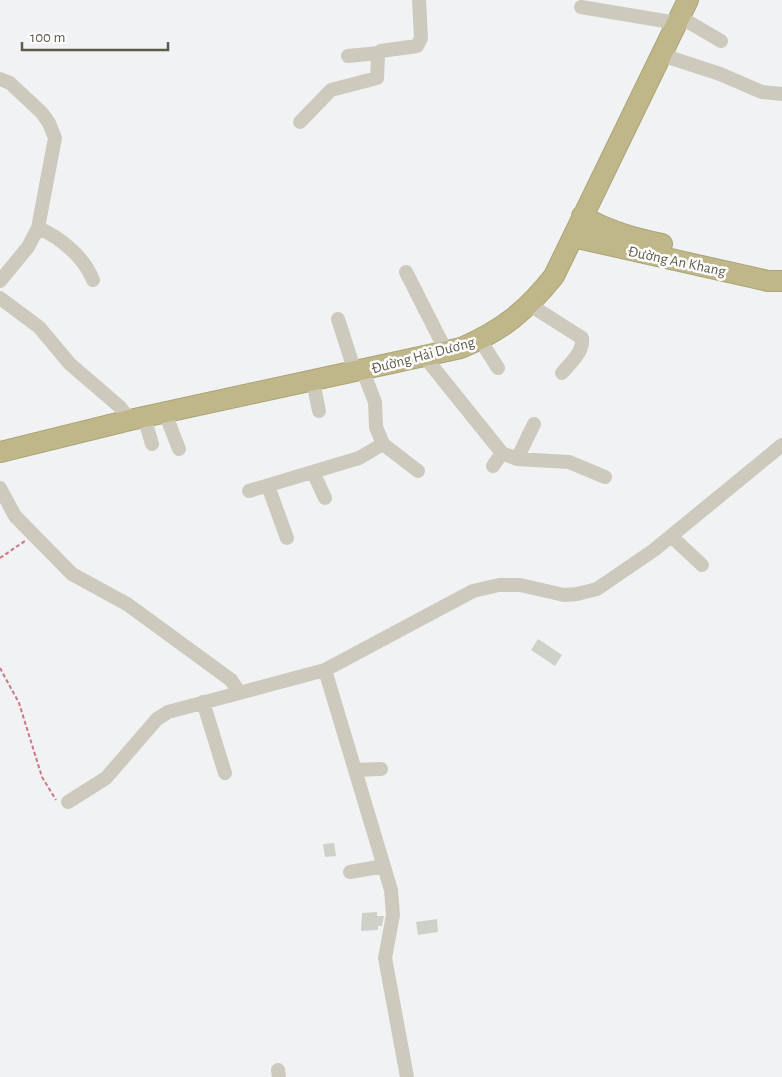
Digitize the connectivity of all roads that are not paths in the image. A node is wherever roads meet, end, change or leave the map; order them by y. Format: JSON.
{"nodes":[{"id":1,"x":419,"y":0,"type":"edge"},
{"id":2,"x":581,"y":7,"type":"dead end"},
{"id":3,"x":681,"y":14,"type":"edge"},
{"id":4,"x":721,"y":41,"type":"dead end"},
{"id":5,"x":379,"y":53,"type":"junction"},
{"id":6,"x":662,"y":55,"type":"junction"},
{"id":7,"x":348,"y":56,"type":"dead end"},
{"id":8,"x":0,"y":79,"type":"edge"},
{"id":9,"x":782,"y":94,"type":"edge"},
{"id":10,"x":300,"y":122,"type":"dead end"},
{"id":11,"x":582,"y":216,"type":"junction"},
{"id":12,"x":38,"y":228,"type":"junction"},
{"id":13,"x":573,"y":237,"type":"junction"},
{"id":14,"x":406,"y":272,"type":"dead end"},
{"id":15,"x":782,"y":275,"type":"edge"},
{"id":16,"x":93,"y":280,"type":"dead end"},
{"id":17,"x":0,"y":281,"type":"edge"},
{"id":18,"x":782,"y":281,"type":"edge"},
{"id":19,"x":0,"y":298,"type":"edge"},
{"id":20,"x":533,"y":302,"type":"junction"},
{"id":21,"x":338,"y":319,"type":"dead end"},
{"id":22,"x":586,"y":330,"type":"dead end"},
{"id":23,"x":480,"y":340,"type":"junction"},
{"id":24,"x":446,"y":351,"type":"junction"},
{"id":25,"x":424,"y":356,"type":"junction"},
{"id":26,"x":498,"y":368,"type":"dead end"},
{"id":27,"x":359,"y":371,"type":"junction"},
{"id":28,"x":562,"y":373,"type":"dead end"},
{"id":29,"x":314,"y":381,"type":"junction"},
{"id":30,"x":319,"y":411,"type":"dead end"},
{"id":31,"x":165,"y":413,"type":"junction"},
{"id":32,"x":137,"y":419,"type":"junction"},
{"id":33,"x":534,"y":424,"type":"dead end"},
{"id":34,"x":152,"y":444,"type":"dead end"},
{"id":35,"x":383,"y":444,"type":"junction"},
{"id":36,"x":782,"y":445,"type":"edge"},
{"id":37,"x":180,"y":449,"type":"dead end"},
{"id":38,"x":0,"y":452,"type":"edge"},
{"id":39,"x":502,"y":453,"type":"junction"},
{"id":40,"x":517,"y":459,"type":"junction"},
{"id":41,"x":493,"y":466,"type":"dead end"},
{"id":42,"x":418,"y":470,"type":"dead end"},
{"id":43,"x":312,"y":472,"type":"junction"},
{"id":44,"x":605,"y":477,"type":"dead end"},
{"id":45,"x":268,"y":486,"type":"junction"},
{"id":46,"x":0,"y":488,"type":"edge"},
{"id":47,"x":250,"y":492,"type":"dead end"},
{"id":48,"x":325,"y":498,"type":"dead end"},
{"id":49,"x":671,"y":536,"type":"junction"},
{"id":50,"x":287,"y":538,"type":"dead end"},
{"id":51,"x":702,"y":566,"type":"dead end"},
{"id":52,"x":325,"y":670,"type":"junction"},
{"id":53,"x":239,"y":692,"type":"junction"},
{"id":54,"x":203,"y":702,"type":"junction"},
{"id":55,"x":382,"y":769,"type":"dead end"},
{"id":56,"x":355,"y":770,"type":"junction"},
{"id":57,"x":225,"y":773,"type":"dead end"},
{"id":58,"x":68,"y":802,"type":"road end"},
{"id":59,"x":384,"y":866,"type":"junction"},
{"id":60,"x":350,"y":872,"type":"dead end"},
{"id":61,"x":407,"y":1077,"type":"edge"}],
"edges":[{"from":1,"to":5,"type":"street"},
{"from":2,"to":3,"type":"street"},
{"from":3,"to":4,"type":"street"},
{"from":3,"to":6,"type":"highway","name":"Đường Hải Dương"},
{"from":5,"to":7,"type":"street"},
{"from":5,"to":10,"type":"street"},
{"from":6,"to":9,"type":"street"},
{"from":6,"to":11,"type":"highway","name":"Đường Hải Dương"},
{"from":8,"to":12,"type":"street"},
{"from":11,"to":13,"type":"highway","name":"Đường Hải Dương"},
{"from":11,"to":15,"type":"highway","name":"Đường An Khang"},
{"from":12,"to":16,"type":"street"},
{"from":12,"to":17,"type":"street"},
{"from":13,"to":18,"type":"highway","name":"Đường An Khang"},
{"from":13,"to":20,"type":"highway","name":"Đường Hải Dương"},
{"from":14,"to":24,"type":"street"},
{"from":19,"to":32,"type":"street"},
{"from":20,"to":22,"type":"street"},
{"from":20,"to":23,"type":"highway","name":"Đường Hải Dương"},
{"from":20,"to":28,"type":"street"},
{"from":21,"to":27,"type":"street"},
{"from":23,"to":24,"type":"highway","name":"Đường Hải Dương"},
{"from":23,"to":26,"type":"street"},
{"from":24,"to":25,"type":"highway","name":"Đường Hải Dương"},
{"from":25,"to":27,"type":"highway","name":"Đường Hải Dương"},
{"from":25,"to":39,"type":"street"},
{"from":27,"to":29,"type":"highway","name":"Đường Hải Dương"},
{"from":27,"to":35,"type":"street"},
{"from":29,"to":30,"type":"street"},
{"from":29,"to":31,"type":"highway","name":"Đường Hải Dương"},
{"from":31,"to":32,"type":"highway","name":"Đường Hải Dương"},
{"from":31,"to":37,"type":"street"},
{"from":32,"to":34,"type":"street"},
{"from":32,"to":38,"type":"highway","name":"Đường Hải Dương"},
{"from":33,"to":40,"type":"street"},
{"from":35,"to":42,"type":"street"},
{"from":35,"to":43,"type":"street"},
{"from":36,"to":49,"type":"street"},
{"from":39,"to":40,"type":"street"},
{"from":39,"to":41,"type":"street"},
{"from":40,"to":44,"type":"street"},
{"from":43,"to":45,"type":"street"},
{"from":43,"to":48,"type":"street"},
{"from":45,"to":47,"type":"street"},
{"from":45,"to":50,"type":"street"},
{"from":46,"to":53,"type":"street"},
{"from":49,"to":51,"type":"street"},
{"from":49,"to":52,"type":"street"},
{"from":52,"to":53,"type":"street"},
{"from":52,"to":56,"type":"street"},
{"from":53,"to":54,"type":"street"},
{"from":54,"to":57,"type":"street"},
{"from":54,"to":58,"type":"street"},
{"from":55,"to":56,"type":"street"},
{"from":56,"to":59,"type":"street"},
{"from":59,"to":60,"type":"street"},
{"from":59,"to":61,"type":"street"}]}
